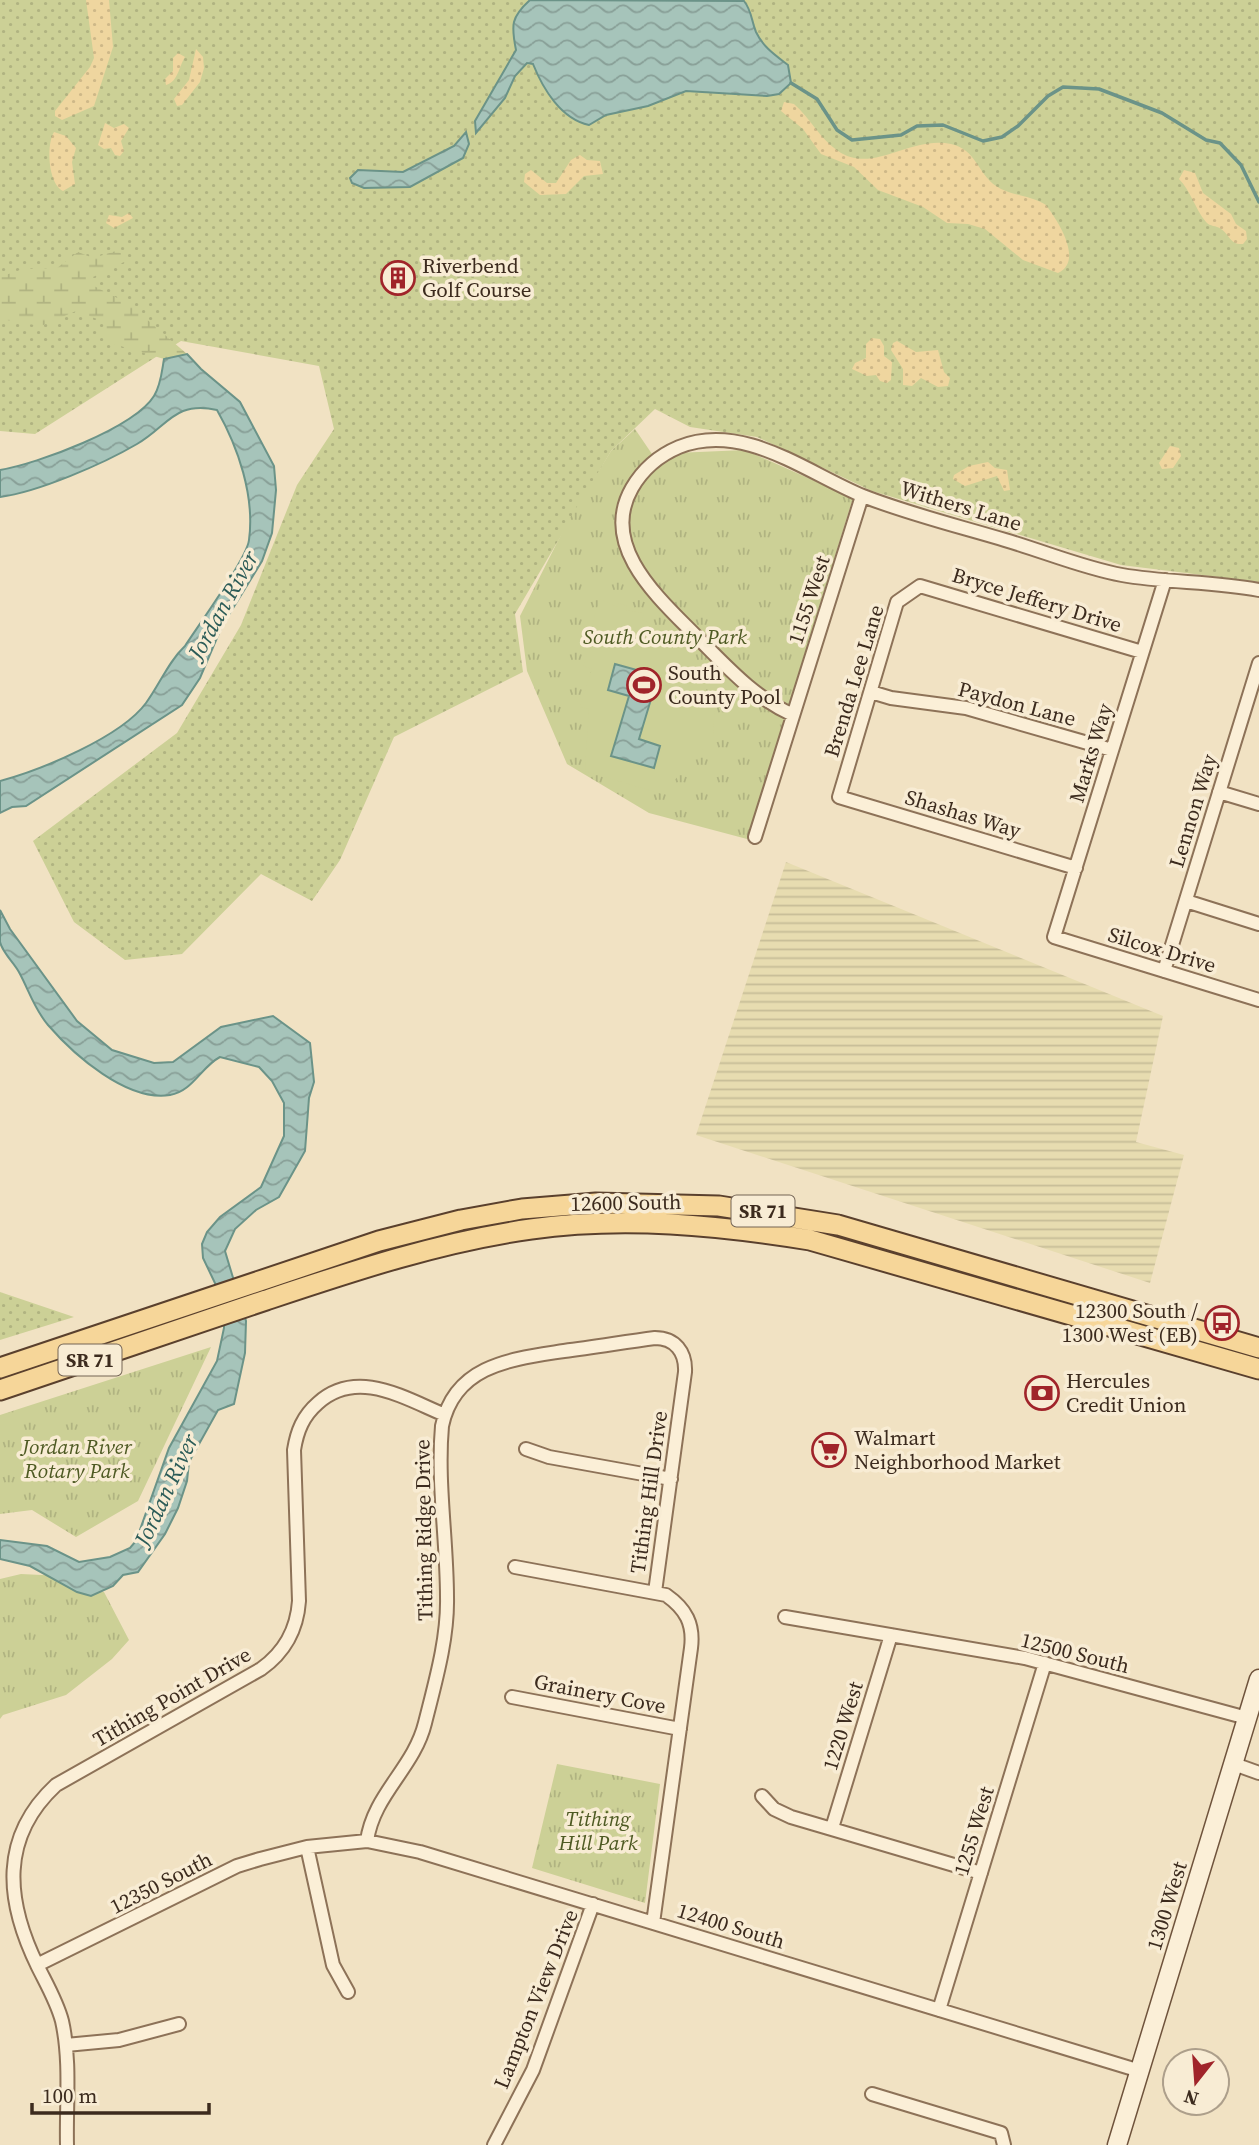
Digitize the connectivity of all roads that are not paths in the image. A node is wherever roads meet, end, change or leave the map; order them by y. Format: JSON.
{"nodes":[{"id":1,"x":862,"y":496,"type":"junction"},
{"id":2,"x":1164,"y":580,"type":"junction"},
{"id":3,"x":920,"y":586,"type":"joint"},
{"id":4,"x":1259,"y":590,"type":"edge"},
{"id":5,"x":1142,"y":652,"type":"junction"},
{"id":6,"x":1259,"y":663,"type":"edge"},
{"id":7,"x":1256,"y":681,"type":"edge"},
{"id":8,"x":871,"y":692,"type":"junction"},
{"id":9,"x":793,"y":715,"type":"junction"},
{"id":10,"x":1112,"y":750,"type":"junction"},
{"id":11,"x":1220,"y":792,"type":"junction"},
{"id":12,"x":839,"y":797,"type":"joint"},
{"id":13,"x":1259,"y":804,"type":"edge"},
{"id":14,"x":755,"y":837,"type":"dead end"},
{"id":15,"x":1076,"y":868,"type":"junction"},
{"id":16,"x":1186,"y":901,"type":"junction"},
{"id":17,"x":1259,"y":924,"type":"edge"},
{"id":18,"x":1054,"y":937,"type":"joint"},
{"id":19,"x":1164,"y":971,"type":"junction"},
{"id":20,"x":1259,"y":1000,"type":"edge"},
{"id":21,"x":674,"y":1343,"type":"joint"},
{"id":22,"x":1259,"y":1348,"type":"edge"},
{"id":23,"x":0,"y":1368,"type":"edge"},
{"id":24,"x":1259,"y":1369,"type":"edge"},
{"id":25,"x":0,"y":1390,"type":"edge"},
{"id":26,"x":444,"y":1415,"type":"junction"},
{"id":27,"x":526,"y":1448,"type":"dead end"},
{"id":28,"x":670,"y":1479,"type":"junction"},
{"id":29,"x":515,"y":1567,"type":"dead end"},
{"id":30,"x":655,"y":1592,"type":"junction"},
{"id":31,"x":785,"y":1617,"type":"dead end"},
{"id":32,"x":891,"y":1635,"type":"junction"},
{"id":33,"x":1045,"y":1663,"type":"junction"},
{"id":34,"x":1259,"y":1679,"type":"edge"},
{"id":35,"x":512,"y":1697,"type":"dead end"},
{"id":36,"x":1247,"y":1718,"type":"junction"},
{"id":37,"x":680,"y":1729,"type":"junction"},
{"id":38,"x":1234,"y":1764,"type":"junction"},
{"id":39,"x":1259,"y":1773,"type":"edge"},
{"id":40,"x":762,"y":1796,"type":"dead end"},
{"id":41,"x":832,"y":1828,"type":"junction"},
{"id":42,"x":367,"y":1841,"type":"junction"},
{"id":43,"x":307,"y":1847,"type":"junction"},
{"id":44,"x":981,"y":1873,"type":"junction"},
{"id":45,"x":593,"y":1905,"type":"junction"},
{"id":46,"x":653,"y":1923,"type":"junction"},
{"id":47,"x":37,"y":1965,"type":"junction"},
{"id":48,"x":348,"y":1992,"type":"dead end"},
{"id":49,"x":939,"y":2010,"type":"junction"},
{"id":50,"x":179,"y":2024,"type":"dead end"},
{"id":51,"x":66,"y":2045,"type":"junction"},
{"id":52,"x":1140,"y":2071,"type":"junction"},
{"id":53,"x":872,"y":2094,"type":"dead end"},
{"id":54,"x":1002,"y":2139,"type":"edge"},
{"id":55,"x":67,"y":2145,"type":"edge"},
{"id":56,"x":494,"y":2145,"type":"edge"},
{"id":57,"x":1117,"y":2145,"type":"edge"}],
"edges":[{"from":1,"to":2,"type":"street","name":"Withers Lane"},
{"from":1,"to":9,"type":"street","name":"1155 West"},
{"from":1,"to":9,"type":"street","name":"Withers Lane"},
{"from":2,"to":4,"type":"street","name":"Withers Lane"},
{"from":2,"to":5,"type":"street","name":"Marks Way"},
{"from":3,"to":5,"type":"street","name":"Bryce Jeffery Drive"},
{"from":3,"to":8,"type":"street","name":"Brenda Lee Lane"},
{"from":5,"to":10,"type":"street","name":"Marks Way"},
{"from":6,"to":7,"type":"street","name":"Lennon Way"},
{"from":7,"to":11,"type":"street","name":"Lennon Way"},
{"from":8,"to":10,"type":"street","name":"Paydon Lane"},
{"from":8,"to":12,"type":"street","name":"Brenda Lee Lane"},
{"from":9,"to":14,"type":"street","name":"1155 West"},
{"from":10,"to":15,"type":"street","name":"Marks Way"},
{"from":11,"to":13,"type":"street"},
{"from":11,"to":16,"type":"street","name":"Lennon Way"},
{"from":12,"to":15,"type":"street","name":"Shashas Way"},
{"from":15,"to":18,"type":"street","name":"Marks Way"},
{"from":16,"to":17,"type":"street"},
{"from":16,"to":19,"type":"street","name":"Lennon Way"},
{"from":18,"to":19,"type":"street","name":"Silcox Drive"},
{"from":19,"to":20,"type":"street","name":"Silcox Drive"},
{"from":21,"to":26,"type":"street","name":"Tithing Ridge Drive"},
{"from":21,"to":28,"type":"street","name":"Tithing Hill Drive"},
{"from":22,"to":23,"type":"main road","name":"12600 South","number":"SR 71"},
{"from":24,"to":25,"type":"main road","name":"12600 South","number":"SR 71"},
{"from":26,"to":42,"type":"street","name":"Tithing Ridge Drive"},
{"from":26,"to":47,"type":"street","name":"Tithing Point Drive"},
{"from":27,"to":28,"type":"street"},
{"from":28,"to":30,"type":"street","name":"Tithing Hill Drive"},
{"from":29,"to":30,"type":"street"},
{"from":30,"to":37,"type":"street","name":"Tithing Hill Drive"},
{"from":31,"to":32,"type":"street","name":"12500 South"},
{"from":32,"to":33,"type":"street","name":"12500 South"},
{"from":32,"to":41,"type":"street","name":"1220 West"},
{"from":33,"to":36,"type":"street","name":"12500 South"},
{"from":33,"to":44,"type":"street","name":"1255 West"},
{"from":34,"to":36,"type":"street","name":"1300 West"},
{"from":35,"to":37,"type":"street","name":"Grainery Cove"},
{"from":36,"to":38,"type":"street","name":"1300 West"},
{"from":37,"to":46,"type":"street","name":"Tithing Hill Drive"},
{"from":38,"to":39,"type":"street"},
{"from":38,"to":52,"type":"street","name":"1300 West"},
{"from":40,"to":41,"type":"street"},
{"from":41,"to":44,"type":"street"},
{"from":42,"to":43,"type":"street","name":"12400 South"},
{"from":42,"to":45,"type":"street","name":"12400 South"},
{"from":43,"to":47,"type":"street","name":"12350 South"},
{"from":43,"to":48,"type":"street"},
{"from":44,"to":49,"type":"street","name":"1255 West"},
{"from":45,"to":46,"type":"street","name":"12400 South"},
{"from":45,"to":56,"type":"street","name":"Lampton View Drive"},
{"from":46,"to":49,"type":"street","name":"12400 South"},
{"from":47,"to":51,"type":"street","name":"Tithing Point Drive"},
{"from":49,"to":52,"type":"street","name":"12400 South"},
{"from":50,"to":51,"type":"street"},
{"from":51,"to":55,"type":"street","name":"Tithing Point Drive"},
{"from":52,"to":57,"type":"street","name":"1300 West"},
{"from":53,"to":54,"type":"street"}]}
